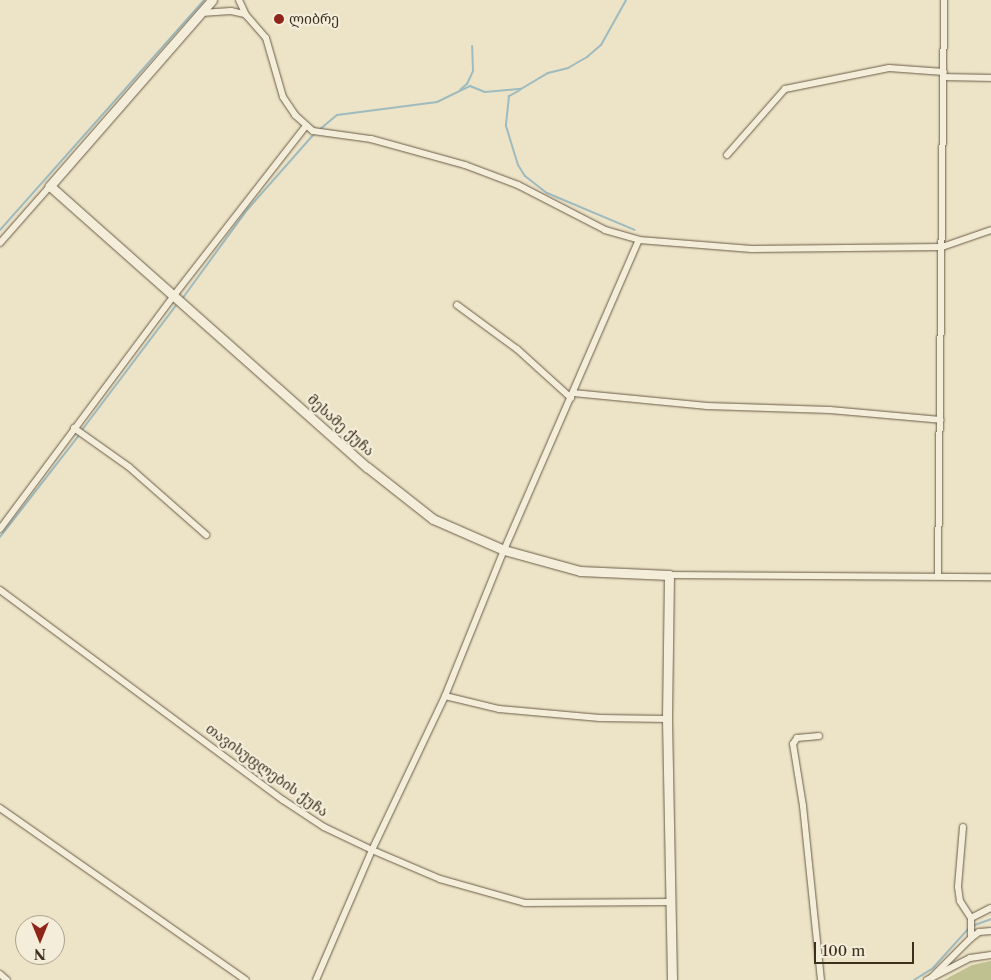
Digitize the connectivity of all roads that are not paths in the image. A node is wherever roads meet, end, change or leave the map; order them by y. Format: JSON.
{"nodes":[{"id":1,"x":212,"y":0,"type":"edge"},
{"id":2,"x":238,"y":0,"type":"edge"},
{"id":3,"x":944,"y":0,"type":"edge"},
{"id":4,"x":201,"y":13,"type":"junction"},
{"id":5,"x":246,"y":15,"type":"junction"},
{"id":6,"x":944,"y":74,"type":"junction"},
{"id":7,"x":991,"y":78,"type":"edge"},
{"id":8,"x":306,"y":126,"type":"junction"},
{"id":9,"x":728,"y":155,"type":"dead end"},
{"id":10,"x":50,"y":186,"type":"junction"},
{"id":11,"x":991,"y":230,"type":"edge"},
{"id":12,"x":639,"y":240,"type":"junction"},
{"id":13,"x":0,"y":243,"type":"edge"},
{"id":14,"x":942,"y":247,"type":"junction"},
{"id":15,"x":175,"y":294,"type":"junction"},
{"id":16,"x":457,"y":306,"type":"dead end"},
{"id":17,"x":572,"y":395,"type":"junction"},
{"id":18,"x":941,"y":420,"type":"junction"},
{"id":19,"x":74,"y":428,"type":"junction"},
{"id":20,"x":0,"y":529,"type":"edge"},
{"id":21,"x":206,"y":535,"type":"dead end"},
{"id":22,"x":504,"y":550,"type":"junction"},
{"id":23,"x":669,"y":575,"type":"junction"},
{"id":24,"x":938,"y":576,"type":"junction"},
{"id":25,"x":991,"y":577,"type":"edge"},
{"id":26,"x":0,"y":590,"type":"edge"},
{"id":27,"x":445,"y":696,"type":"junction"},
{"id":28,"x":667,"y":718,"type":"junction"},
{"id":29,"x":819,"y":736,"type":"dead end"},
{"id":30,"x":0,"y":808,"type":"edge"},
{"id":31,"x":964,"y":827,"type":"dead end"},
{"id":32,"x":372,"y":850,"type":"junction"},
{"id":33,"x":671,"y":902,"type":"junction"},
{"id":34,"x":991,"y":908,"type":"edge"},
{"id":35,"x":971,"y":918,"type":"junction"},
{"id":36,"x":991,"y":931,"type":"edge"},
{"id":37,"x":971,"y":938,"type":"junction"},
{"id":38,"x":991,"y":955,"type":"edge"},
{"id":39,"x":0,"y":974,"type":"edge"},
{"id":40,"x":929,"y":979,"type":"edge"},
{"id":41,"x":7,"y":980,"type":"edge"},
{"id":42,"x":246,"y":980,"type":"edge"},
{"id":43,"x":316,"y":980,"type":"edge"},
{"id":44,"x":672,"y":980,"type":"edge"},
{"id":45,"x":821,"y":980,"type":"edge"}],
"edges":[{"from":1,"to":4,"type":"street"},
{"from":2,"to":5,"type":"street"},
{"from":3,"to":6,"type":"street"},
{"from":4,"to":5,"type":"street"},
{"from":4,"to":10,"type":"street"},
{"from":5,"to":8,"type":"street"},
{"from":6,"to":7,"type":"street"},
{"from":6,"to":9,"type":"street"},
{"from":6,"to":14,"type":"street"},
{"from":8,"to":12,"type":"street"},
{"from":8,"to":15,"type":"street"},
{"from":10,"to":13,"type":"street"},
{"from":10,"to":15,"type":"street","name":"მესამე ქუჩა"},
{"from":11,"to":14,"type":"street"},
{"from":12,"to":14,"type":"street"},
{"from":12,"to":17,"type":"street"},
{"from":14,"to":18,"type":"street"},
{"from":15,"to":19,"type":"street"},
{"from":15,"to":22,"type":"street","name":"მესამე ქუჩა"},
{"from":16,"to":17,"type":"street"},
{"from":17,"to":18,"type":"street"},
{"from":17,"to":22,"type":"street"},
{"from":18,"to":24,"type":"street"},
{"from":19,"to":20,"type":"street"},
{"from":19,"to":21,"type":"street"},
{"from":22,"to":23,"type":"street","name":"მესამე ქუჩა"},
{"from":22,"to":27,"type":"street"},
{"from":23,"to":24,"type":"street"},
{"from":23,"to":28,"type":"street"},
{"from":24,"to":25,"type":"street"},
{"from":26,"to":32,"type":"street","name":"თავისუფლების ქუჩა"},
{"from":27,"to":28,"type":"street"},
{"from":27,"to":32,"type":"street"},
{"from":28,"to":33,"type":"street"},
{"from":29,"to":45,"type":"street"},
{"from":30,"to":42,"type":"street"},
{"from":31,"to":35,"type":"street"},
{"from":32,"to":33,"type":"street","name":"თავისუფლების ქუჩა"},
{"from":32,"to":43,"type":"street"},
{"from":33,"to":44,"type":"street"},
{"from":34,"to":35,"type":"street"},
{"from":35,"to":37,"type":"street"},
{"from":36,"to":37,"type":"street"},
{"from":37,"to":40,"type":"street"},
{"from":38,"to":40,"type":"street"},
{"from":39,"to":41,"type":"street"}]}
